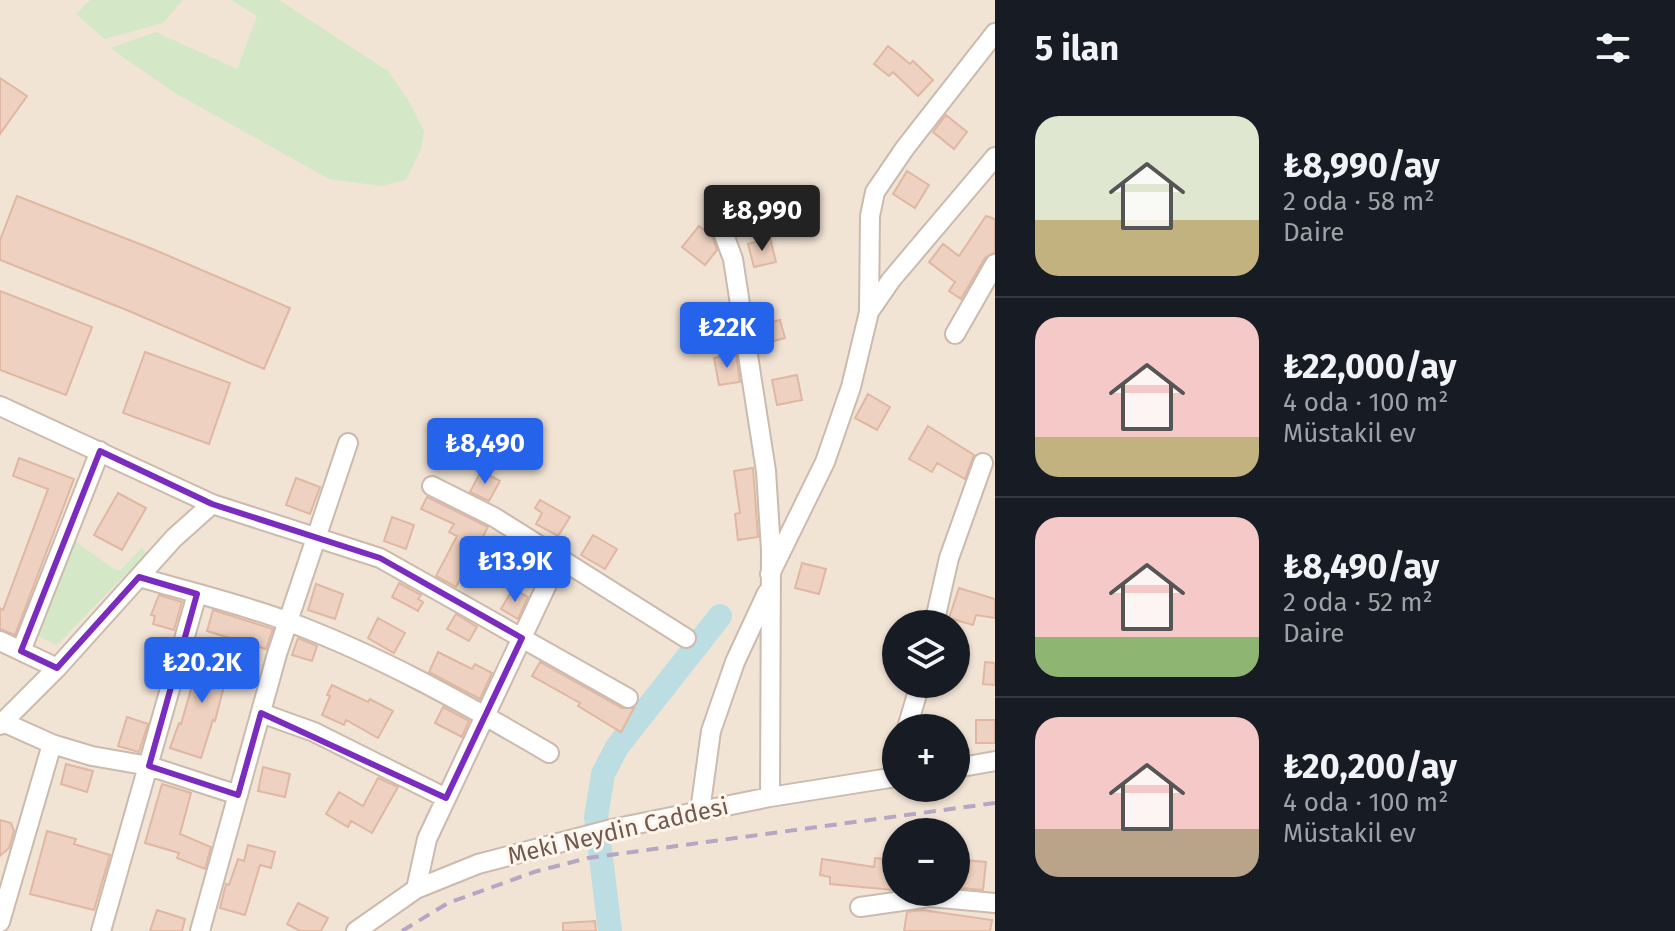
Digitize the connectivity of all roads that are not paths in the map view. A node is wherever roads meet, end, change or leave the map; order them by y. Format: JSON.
{"nodes":[{"id":1,"x":995,"y":33,"type":"edge"},
{"id":2,"x":995,"y":157,"type":"edge"},
{"id":3,"x":721,"y":227,"type":"dead end"},
{"id":4,"x":995,"y":264,"type":"edge"},
{"id":5,"x":869,"y":312,"type":"junction"},
{"id":6,"x":955,"y":334,"type":"dead end"},
{"id":7,"x":0,"y":406,"type":"edge"},
{"id":8,"x":348,"y":443,"type":"dead end"},
{"id":9,"x":100,"y":451,"type":"junction"},
{"id":10,"x":983,"y":463,"type":"dead end"},
{"id":11,"x":432,"y":486,"type":"dead end"},
{"id":12,"x":212,"y":504,"type":"junction"},
{"id":13,"x":317,"y":538,"type":"junction"},
{"id":14,"x":559,"y":559,"type":"junction"},
{"id":15,"x":139,"y":577,"type":"junction"},
{"id":16,"x":770,"y":580,"type":"junction"},
{"id":17,"x":197,"y":594,"type":"junction"},
{"id":18,"x":937,"y":610,"type":"edge"},
{"id":19,"x":288,"y":621,"type":"junction"},
{"id":20,"x":522,"y":638,"type":"junction"},
{"id":21,"x":686,"y":638,"type":"dead end"},
{"id":22,"x":0,"y":641,"type":"edge"},
{"id":23,"x":21,"y":651,"type":"junction"},
{"id":24,"x":57,"y":668,"type":"junction"},
{"id":25,"x":628,"y":698,"type":"dead end"},
{"id":26,"x":261,"y":713,"type":"junction"},
{"id":27,"x":486,"y":715,"type":"junction"},
{"id":28,"x":2,"y":723,"type":"edge"},
{"id":29,"x":52,"y":744,"type":"junction"},
{"id":30,"x":549,"y":753,"type":"dead end"},
{"id":31,"x":995,"y":761,"type":"edge"},
{"id":32,"x":970,"y":765,"type":"edge"},
{"id":33,"x":149,"y":766,"type":"junction"},
{"id":34,"x":882,"y":776,"type":"edge"},
{"id":35,"x":238,"y":795,"type":"junction"},
{"id":36,"x":770,"y":797,"type":"junction"},
{"id":37,"x":446,"y":798,"type":"junction"},
{"id":38,"x":700,"y":811,"type":"junction"},
{"id":39,"x":416,"y":889,"type":"junction"},
{"id":40,"x":995,"y":903,"type":"edge"},
{"id":41,"x":860,"y":907,"type":"dead end"},
{"id":42,"x":0,"y":922,"type":"edge"},
{"id":43,"x":101,"y":931,"type":"edge"},
{"id":44,"x":200,"y":931,"type":"edge"},
{"id":45,"x":356,"y":931,"type":"edge"}],
"edges":[{"from":1,"to":5,"type":"street"},
{"from":2,"to":5,"type":"street"},
{"from":3,"to":16,"type":"street"},
{"from":4,"to":6,"type":"street"},
{"from":5,"to":16,"type":"street"},
{"from":7,"to":9,"type":"street"},
{"from":8,"to":13,"type":"street"},
{"from":9,"to":12,"type":"street"},
{"from":9,"to":23,"type":"street"},
{"from":10,"to":18,"type":"street"},
{"from":11,"to":14,"type":"street"},
{"from":12,"to":13,"type":"street"},
{"from":12,"to":15,"type":"street"},
{"from":13,"to":19,"type":"street"},
{"from":13,"to":20,"type":"street"},
{"from":14,"to":20,"type":"street"},
{"from":14,"to":21,"type":"street"},
{"from":15,"to":17,"type":"street"},
{"from":15,"to":24,"type":"street"},
{"from":16,"to":36,"type":"street"},
{"from":16,"to":38,"type":"street"},
{"from":17,"to":19,"type":"street"},
{"from":17,"to":33,"type":"street"},
{"from":19,"to":26,"type":"street"},
{"from":19,"to":27,"type":"street"},
{"from":20,"to":25,"type":"street"},
{"from":20,"to":27,"type":"street"},
{"from":22,"to":23,"type":"street"},
{"from":23,"to":24,"type":"street"},
{"from":24,"to":28,"type":"street"},
{"from":26,"to":35,"type":"street"},
{"from":26,"to":37,"type":"street"},
{"from":27,"to":30,"type":"street"},
{"from":27,"to":37,"type":"street"},
{"from":28,"to":29,"type":"street"},
{"from":29,"to":33,"type":"street"},
{"from":29,"to":42,"type":"street"},
{"from":31,"to":32,"type":"street"},
{"from":33,"to":35,"type":"street"},
{"from":33,"to":43,"type":"street"},
{"from":34,"to":36,"type":"street","name":"Meki Neydin Caddesi"},
{"from":35,"to":44,"type":"street"},
{"from":36,"to":38,"type":"street","name":"Meki Neydin Caddesi"},
{"from":37,"to":39,"type":"street"},
{"from":38,"to":39,"type":"street","name":"Meki Neydin Caddesi"},
{"from":39,"to":45,"type":"street","name":"Meki Neydin Caddesi"},
{"from":40,"to":41,"type":"street"}]}
